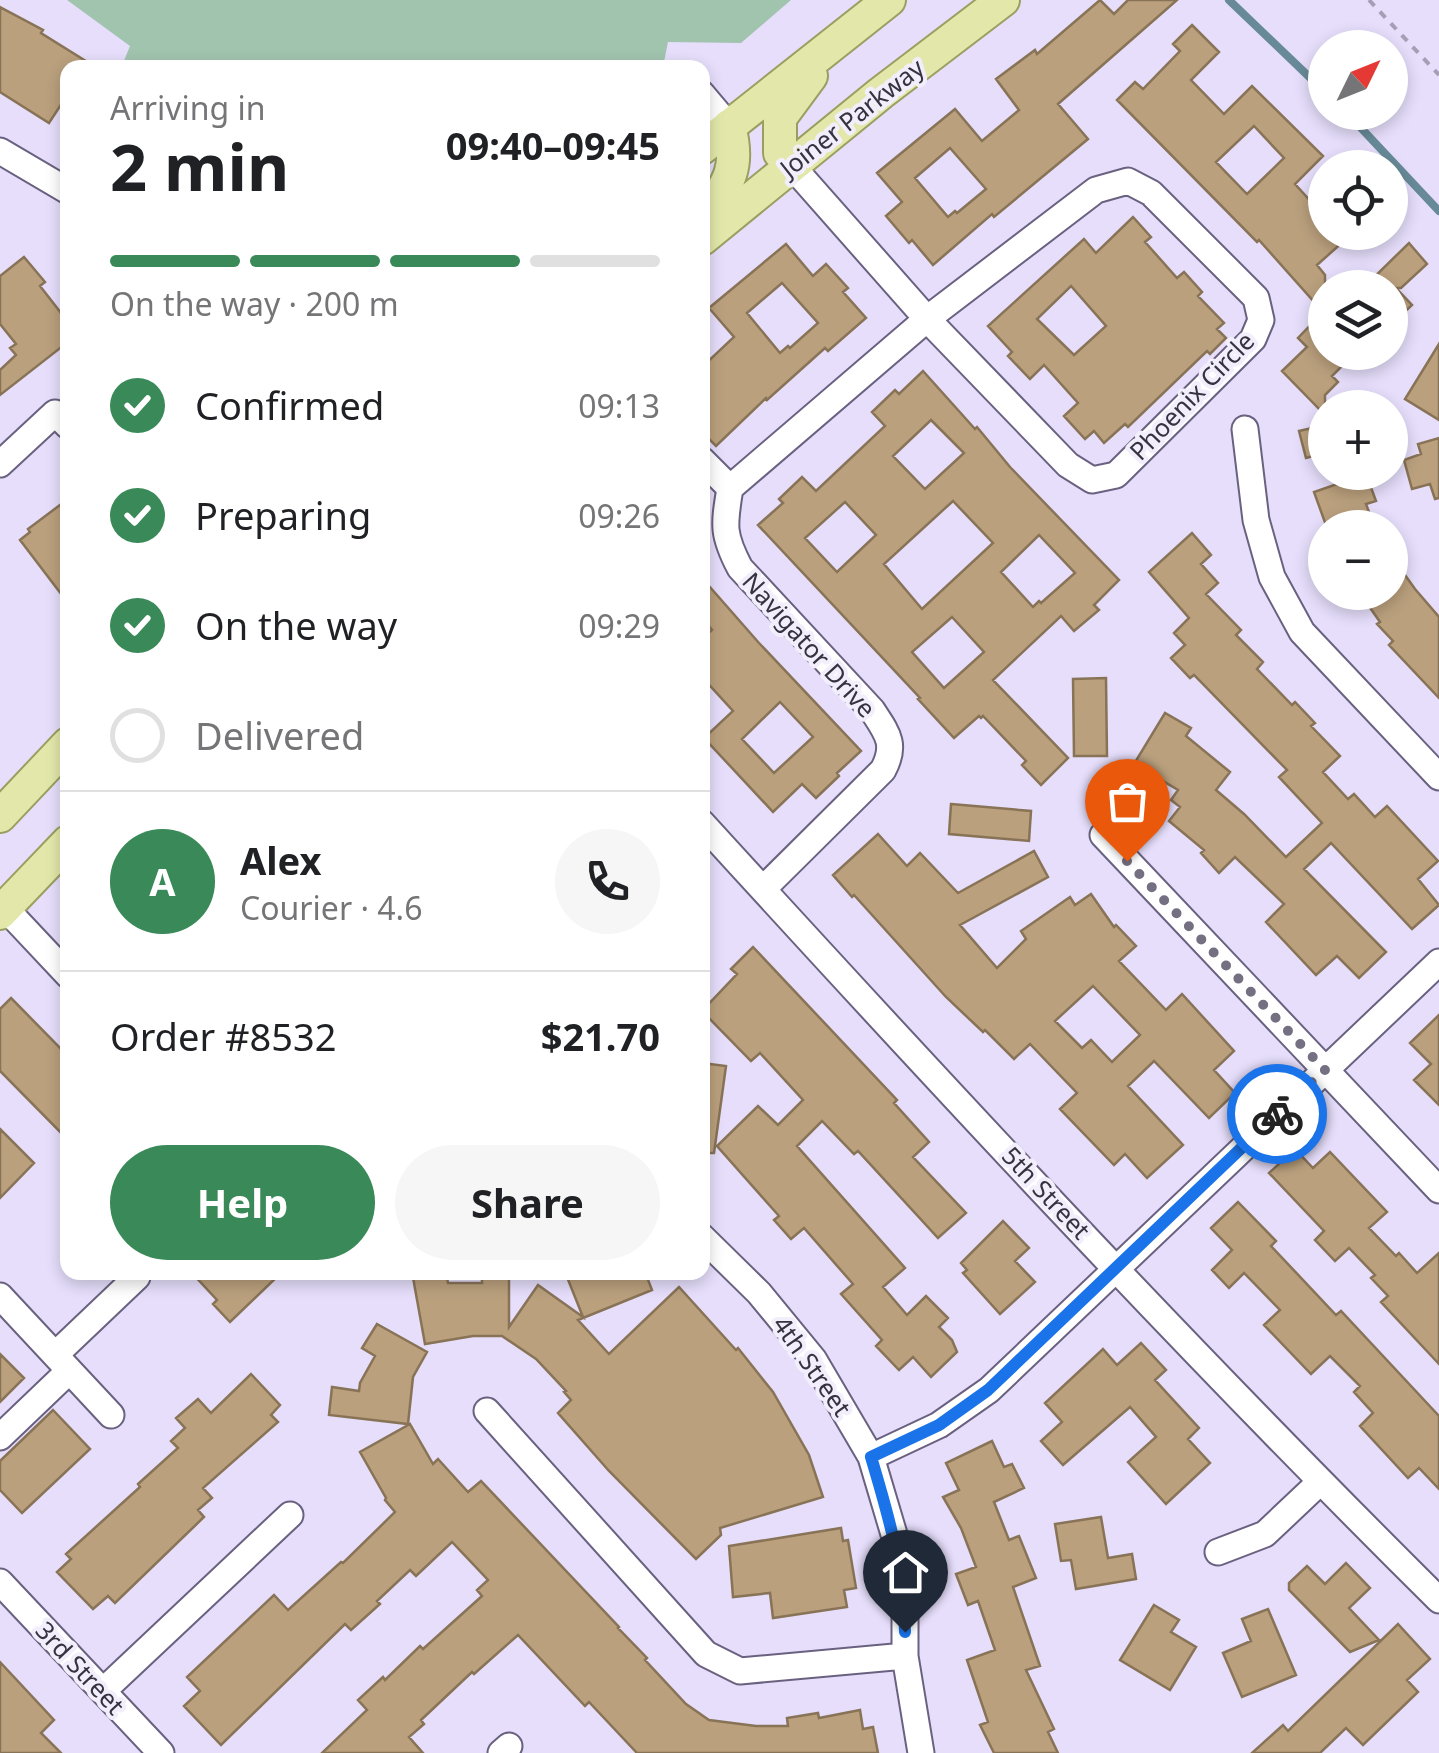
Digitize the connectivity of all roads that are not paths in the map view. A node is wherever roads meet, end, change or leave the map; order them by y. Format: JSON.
{"nodes":[{"id":1,"x":889,"y":0,"type":"edge"},
{"id":2,"x":1003,"y":0,"type":"edge"},
{"id":3,"x":841,"y":37,"type":"junction"},
{"id":4,"x":710,"y":103,"type":"edge"},
{"id":5,"x":730,"y":126,"type":"junction"},
{"id":6,"x":710,"y":142,"type":"edge"},
{"id":7,"x":0,"y":152,"type":"edge"},
{"id":8,"x":791,"y":165,"type":"junction"},
{"id":9,"x":60,"y":186,"type":"edge"},
{"id":10,"x":710,"y":209,"type":"edge"},
{"id":11,"x":710,"y":232,"type":"edge"},
{"id":12,"x":927,"y":319,"type":"junction"},
{"id":13,"x":60,"y":417,"type":"edge"},
{"id":14,"x":1246,"y":430,"type":"dead end"},
{"id":15,"x":0,"y":464,"type":"edge"},
{"id":16,"x":710,"y":468,"type":"edge"},
{"id":17,"x":730,"y":488,"type":"junction"},
{"id":18,"x":60,"y":752,"type":"edge"},
{"id":19,"x":1439,"y":778,"type":"edge"},
{"id":20,"x":0,"y":816,"type":"edge"},
{"id":21,"x":710,"y":832,"type":"edge"},
{"id":22,"x":1103,"y":835,"type":"dead end"},
{"id":23,"x":60,"y":850,"type":"edge"},
{"id":24,"x":763,"y":889,"type":"junction"},
{"id":25,"x":2,"y":908,"type":"edge"},
{"id":26,"x":1439,"y":962,"type":"edge"},
{"id":27,"x":60,"y":967,"type":"edge"},
{"id":28,"x":1325,"y":1070,"type":"junction"},
{"id":29,"x":1439,"y":1190,"type":"edge"},
{"id":30,"x":710,"y":1245,"type":"edge"},
{"id":31,"x":1115,"y":1267,"type":"junction"},
{"id":32,"x":133,"y":1280,"type":"edge"},
{"id":33,"x":0,"y":1296,"type":"edge"},
{"id":34,"x":62,"y":1363,"type":"junction"},
{"id":35,"x":487,"y":1411,"type":"dead end"},
{"id":36,"x":111,"y":1415,"type":"dead end"},
{"id":37,"x":0,"y":1437,"type":"edge"},
{"id":38,"x":871,"y":1457,"type":"junction"},
{"id":39,"x":1320,"y":1482,"type":"junction"},
{"id":40,"x":290,"y":1515,"type":"dead end"},
{"id":41,"x":1218,"y":1552,"type":"dead end"},
{"id":42,"x":0,"y":1582,"type":"edge"},
{"id":43,"x":1439,"y":1600,"type":"edge"},
{"id":44,"x":905,"y":1656,"type":"junction"},
{"id":45,"x":103,"y":1692,"type":"junction"},
{"id":46,"x":161,"y":1753,"type":"edge"},
{"id":47,"x":921,"y":1753,"type":"edge"}],
"edges":[{"from":1,"to":3,"type":"main road"},
{"from":2,"to":8,"type":"main road","name":"Joiner Parkway"},
{"from":3,"to":5,"type":"main road"},
{"from":3,"to":8,"type":"main road"},
{"from":4,"to":5,"type":"street"},
{"from":5,"to":6,"type":"main road"},
{"from":5,"to":10,"type":"main road"},
{"from":7,"to":9,"type":"street"},
{"from":8,"to":11,"type":"main road","name":"Joiner Parkway"},
{"from":8,"to":12,"type":"street"},
{"from":12,"to":12,"type":"street","name":"Phoenix Circle"},
{"from":12,"to":17,"type":"street"},
{"from":13,"to":15,"type":"street"},
{"from":14,"to":19,"type":"street"},
{"from":16,"to":17,"type":"street"},
{"from":17,"to":24,"type":"street","name":"Navigator Drive"},
{"from":18,"to":20,"type":"main road"},
{"from":21,"to":24,"type":"street","name":"5th Street"},
{"from":22,"to":28,"type":"street"},
{"from":23,"to":25,"type":"main road"},
{"from":24,"to":31,"type":"street","name":"5th Street"},
{"from":25,"to":27,"type":"street"},
{"from":26,"to":28,"type":"street"},
{"from":28,"to":29,"type":"street"},
{"from":28,"to":31,"type":"street"},
{"from":30,"to":38,"type":"street","name":"4th Street"},
{"from":31,"to":38,"type":"street"},
{"from":31,"to":39,"type":"street","name":"5th Street"},
{"from":32,"to":34,"type":"street"},
{"from":33,"to":34,"type":"street"},
{"from":34,"to":36,"type":"street"},
{"from":34,"to":37,"type":"street"},
{"from":35,"to":44,"type":"street"},
{"from":38,"to":44,"type":"street","name":"4th Street"},
{"from":39,"to":41,"type":"street"},
{"from":39,"to":43,"type":"street","name":"5th Street"},
{"from":40,"to":45,"type":"street"},
{"from":42,"to":45,"type":"street","name":"3rd Street"},
{"from":44,"to":47,"type":"street","name":"4th Street"},
{"from":45,"to":46,"type":"street","name":"3rd Street"}]}
